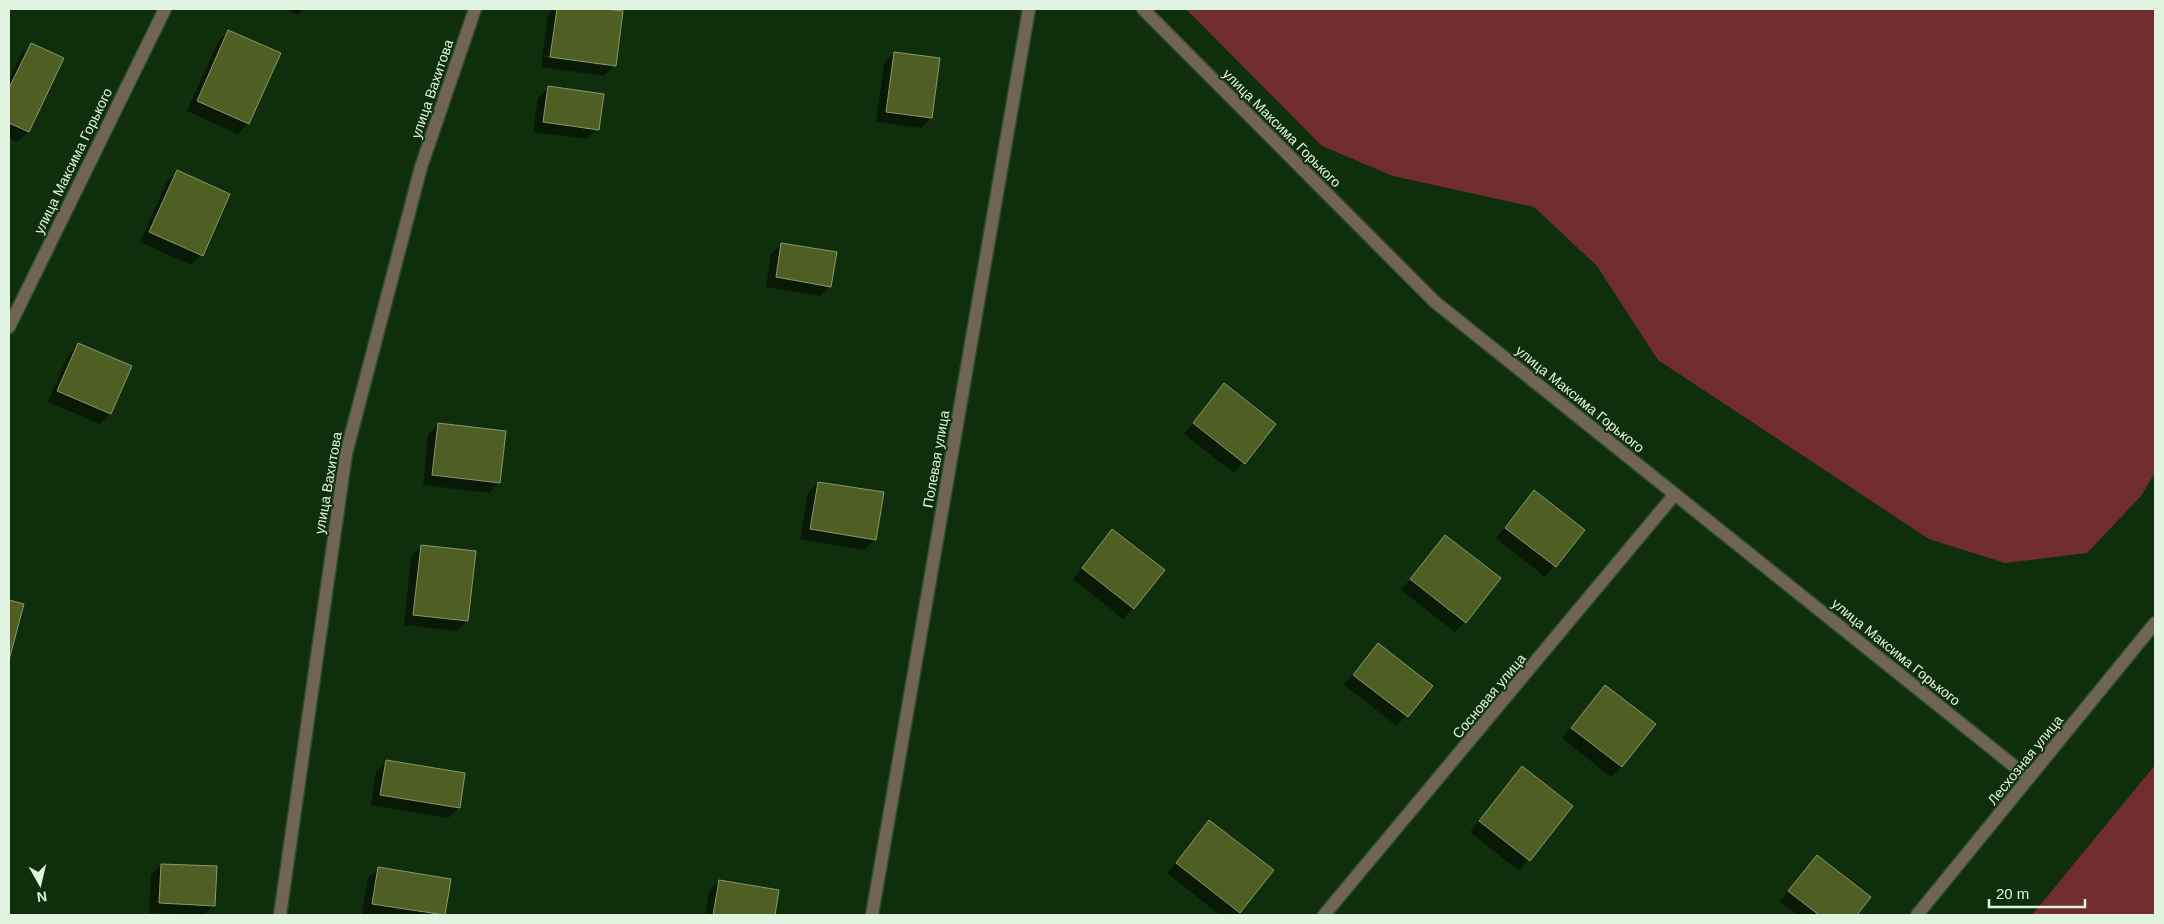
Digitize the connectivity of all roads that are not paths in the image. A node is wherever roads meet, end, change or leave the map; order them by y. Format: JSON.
{"nodes":[{"id":1,"x":165,"y":9,"type":"edge"},
{"id":2,"x":475,"y":9,"type":"edge"},
{"id":3,"x":1030,"y":9,"type":"edge"},
{"id":4,"x":1143,"y":9,"type":"edge"},
{"id":5,"x":9,"y":327,"type":"edge"},
{"id":6,"x":1675,"y":494,"type":"junction"},
{"id":7,"x":2155,"y":623,"type":"edge"},
{"id":8,"x":2030,"y":778,"type":"junction"},
{"id":9,"x":280,"y":915,"type":"edge"},
{"id":10,"x":872,"y":915,"type":"edge"},
{"id":11,"x":1324,"y":915,"type":"edge"},
{"id":12,"x":1917,"y":915,"type":"edge"}],
"edges":[{"from":1,"to":5,"type":"street","name":"улица Максима Горького"},
{"from":2,"to":9,"type":"street","name":"улица Вахитова"},
{"from":3,"to":10,"type":"street","name":"Полевая улица"},
{"from":4,"to":6,"type":"street","name":"улица Максима Горького"},
{"from":6,"to":8,"type":"street","name":"улица Максима Горького"},
{"from":6,"to":11,"type":"street","name":"Сосновая улица"},
{"from":7,"to":8,"type":"street","name":"Лесхозная улица"},
{"from":8,"to":12,"type":"street","name":"Лесхозная улица"}]}
